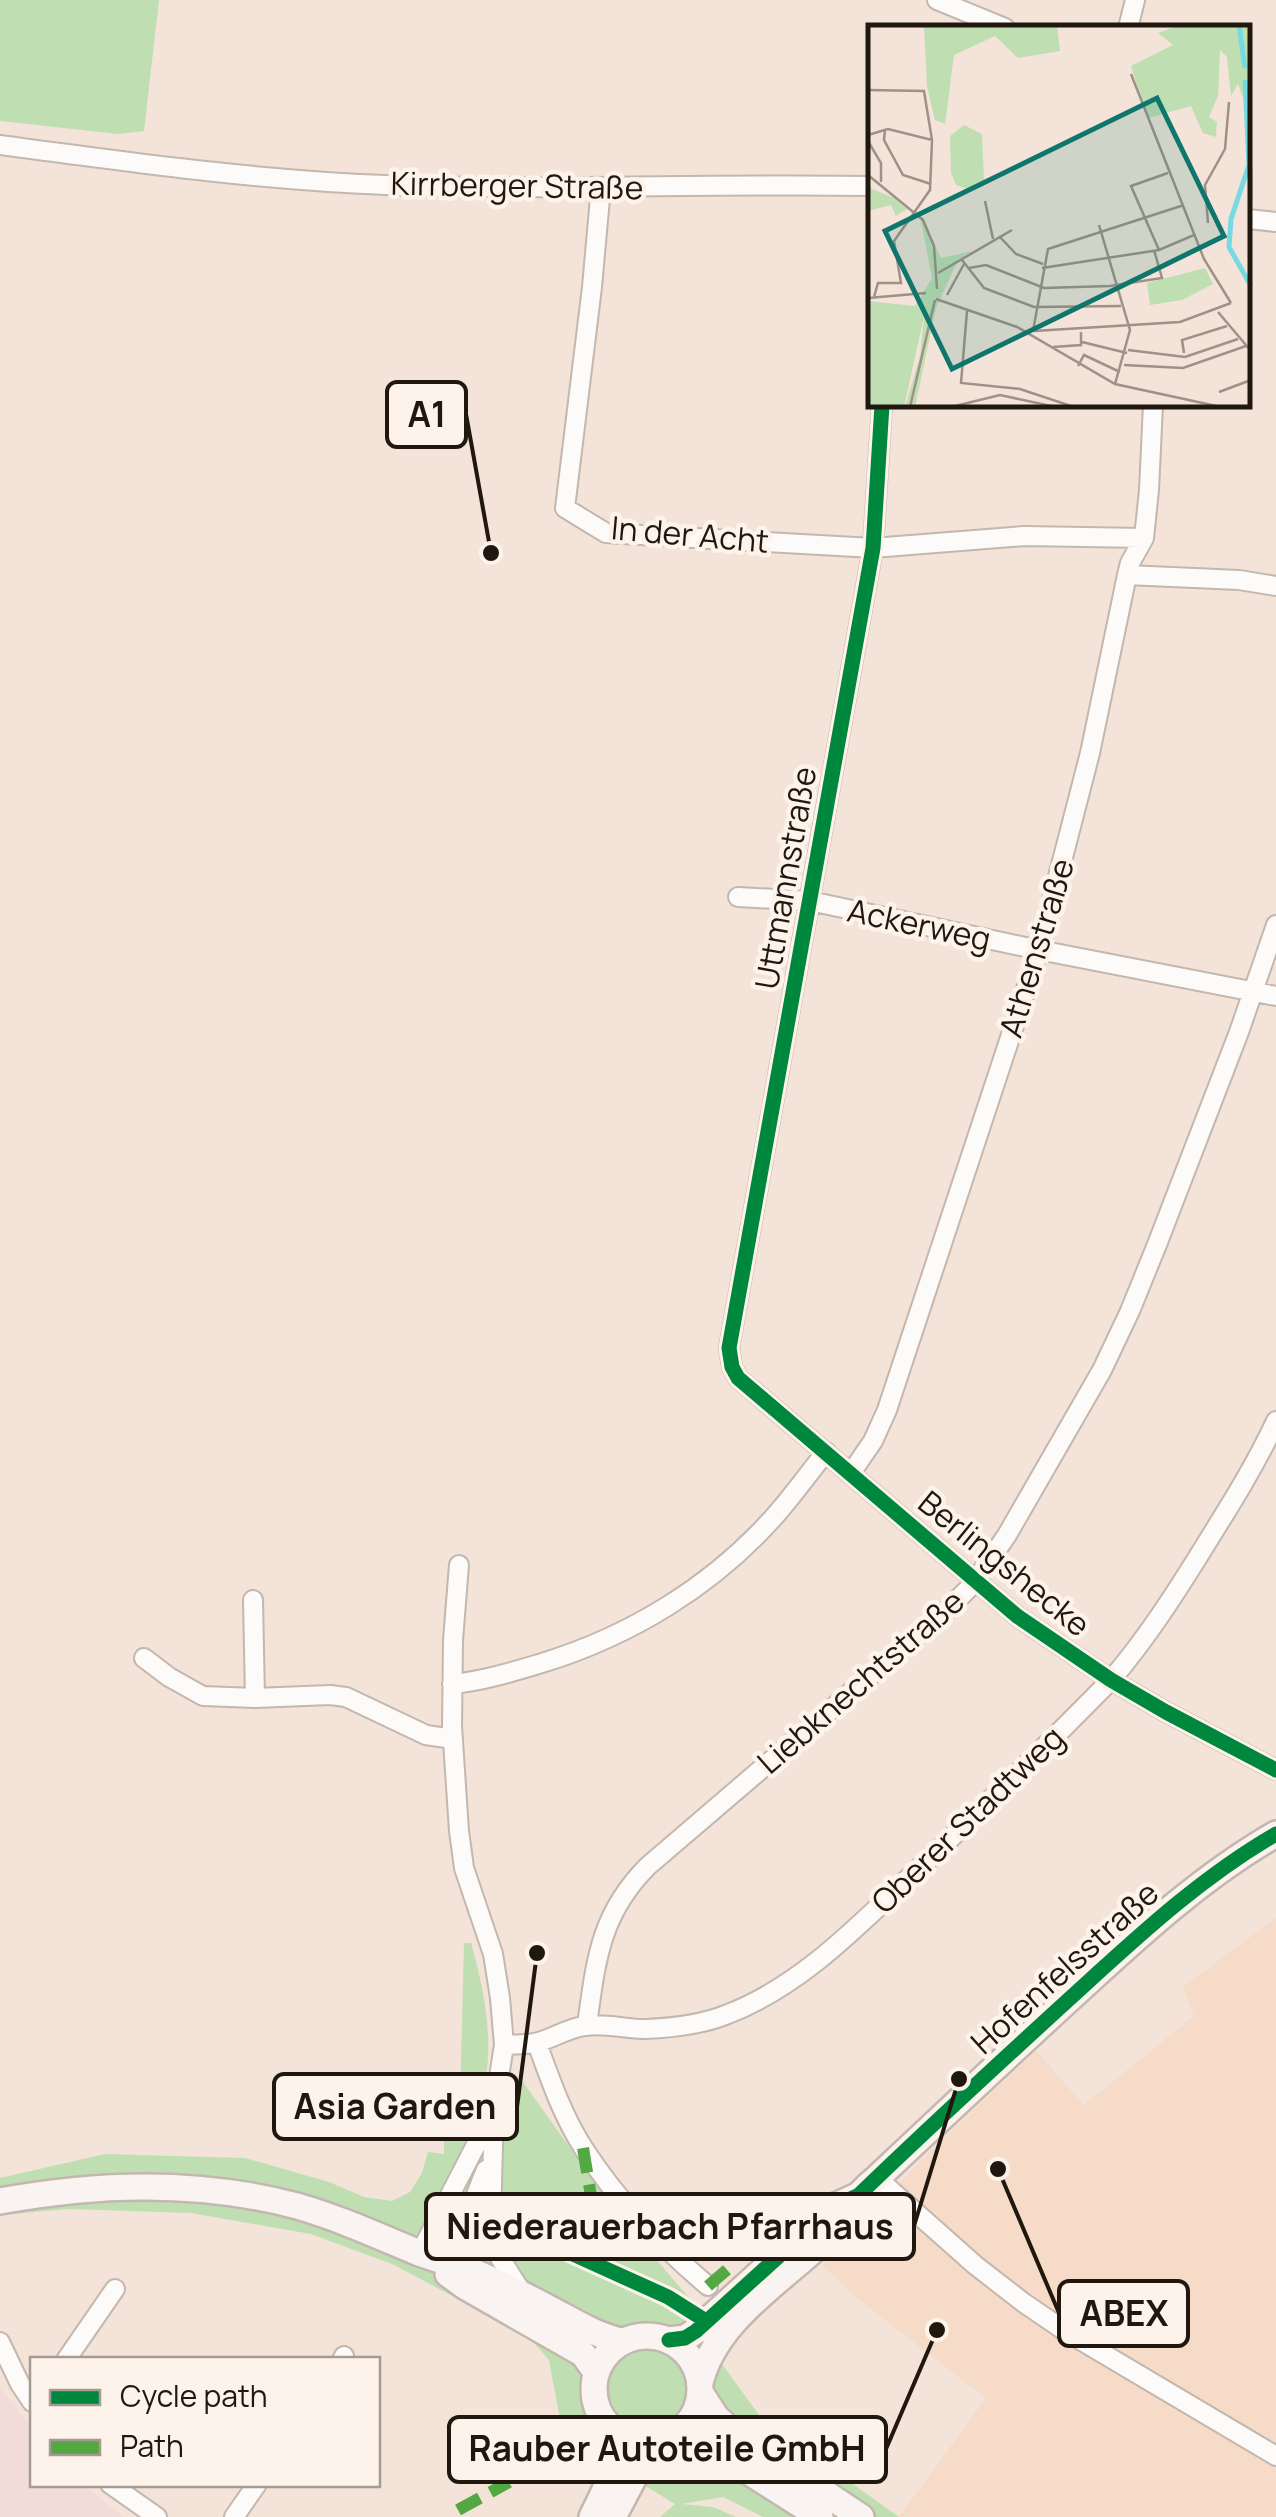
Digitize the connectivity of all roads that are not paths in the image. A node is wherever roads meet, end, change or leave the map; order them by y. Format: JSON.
{"nodes":[{"id":1,"x":937,"y":0,"type":"edge"},
{"id":2,"x":1136,"y":0,"type":"edge"},
{"id":3,"x":998,"y":25,"type":"edge"},
{"id":4,"x":1129,"y":25,"type":"edge"},
{"id":5,"x":0,"y":145,"type":"edge"},
{"id":6,"x":868,"y":186,"type":"edge"},
{"id":7,"x":602,"y":187,"type":"junction"},
{"id":8,"x":1251,"y":220,"type":"edge"},
{"id":9,"x":1276,"y":222,"type":"edge"},
{"id":10,"x":882,"y":408,"type":"edge"},
{"id":11,"x":1153,"y":408,"type":"edge"},
{"id":12,"x":1144,"y":538,"type":"junction"},
{"id":13,"x":873,"y":548,"type":"junction"},
{"id":14,"x":1127,"y":575,"type":"junction"},
{"id":15,"x":1276,"y":586,"type":"edge"},
{"id":16,"x":738,"y":897,"type":"dead end"},
{"id":17,"x":810,"y":901,"type":"junction"},
{"id":18,"x":1276,"y":925,"type":"edge"},
{"id":19,"x":1038,"y":950,"type":"junction"},
{"id":20,"x":1254,"y":992,"type":"junction"},
{"id":21,"x":1276,"y":996,"type":"edge"},
{"id":22,"x":730,"y":1359,"type":"joint"},
{"id":23,"x":1276,"y":1421,"type":"edge"},
{"id":24,"x":826,"y":1452,"type":"junction"},
{"id":25,"x":851,"y":1474,"type":"junction"},
{"id":26,"x":459,"y":1565,"type":"dead end"},
{"id":27,"x":974,"y":1582,"type":"junction"},
{"id":28,"x":253,"y":1600,"type":"dead end"},
{"id":29,"x":144,"y":1658,"type":"dead end"},
{"id":30,"x":1112,"y":1680,"type":"junction"},
{"id":31,"x":452,"y":1684,"type":"junction"},
{"id":32,"x":255,"y":1698,"type":"junction"},
{"id":33,"x":453,"y":1739,"type":"junction"},
{"id":34,"x":1276,"y":1770,"type":"edge"},
{"id":35,"x":1276,"y":1834,"type":"edge"},
{"id":36,"x":587,"y":2025,"type":"junction"},
{"id":37,"x":537,"y":2043,"type":"junction"},
{"id":38,"x":504,"y":2045,"type":"junction"},
{"id":39,"x":494,"y":2109,"type":"junction"},
{"id":40,"x":492,"y":2158,"type":"junction"},
{"id":41,"x":868,"y":2186,"type":"junction"},
{"id":42,"x":0,"y":2201,"type":"edge"},
{"id":43,"x":420,"y":2253,"type":"junction"},
{"id":44,"x":708,"y":2286,"type":"dead end"},
{"id":45,"x":116,"y":2289,"type":"dead end"},
{"id":46,"x":522,"y":2294,"type":"junction"},
{"id":47,"x":669,"y":2340,"type":"junction"},
{"id":48,"x":622,"y":2341,"type":"junction"},
{"id":49,"x":0,"y":2342,"type":"edge"},
{"id":50,"x":68,"y":2357,"type":"edge"},
{"id":51,"x":596,"y":2372,"type":"junction"},
{"id":52,"x":700,"y":2388,"type":"junction"},
{"id":53,"x":30,"y":2399,"type":"edge"},
{"id":54,"x":616,"y":2433,"type":"junction"},
{"id":55,"x":666,"y":2438,"type":"junction"},
{"id":56,"x":1276,"y":2456,"type":"edge"},
{"id":57,"x":114,"y":2487,"type":"edge"},
{"id":58,"x":255,"y":2487,"type":"edge"},
{"id":59,"x":157,"y":2517,"type":"edge"},
{"id":60,"x":234,"y":2517,"type":"edge"},
{"id":61,"x":592,"y":2517,"type":"edge"},
{"id":62,"x":613,"y":2517,"type":"edge"},
{"id":63,"x":820,"y":2517,"type":"edge"},
{"id":64,"x":861,"y":2517,"type":"edge"}],
"edges":[{"from":1,"to":3,"type":"street"},
{"from":2,"to":4,"type":"street"},
{"from":5,"to":7,"type":"street","name":"Kirrberger Straße"},
{"from":6,"to":7,"type":"street","name":"Kirrberger Straße"},
{"from":7,"to":13,"type":"street","name":"In der Acht"},
{"from":8,"to":9,"type":"street"},
{"from":10,"to":13,"type":"street","name":"Uttmannstraße"},
{"from":11,"to":12,"type":"street","name":"Athenstraße"},
{"from":12,"to":13,"type":"street","name":"In der Acht"},
{"from":12,"to":14,"type":"street","name":"Athenstraße"},
{"from":13,"to":17,"type":"street","name":"Uttmannstraße"},
{"from":14,"to":15,"type":"street"},
{"from":14,"to":19,"type":"street","name":"Athenstraße"},
{"from":16,"to":17,"type":"street","name":"Ackerweg"},
{"from":17,"to":19,"type":"street","name":"Ackerweg"},
{"from":17,"to":22,"type":"street","name":"Uttmannstraße"},
{"from":18,"to":20,"type":"street","name":"Liebknechtstraße"},
{"from":19,"to":20,"type":"street","name":"Ackerweg"},
{"from":19,"to":25,"type":"street","name":"Athenstraße"},
{"from":20,"to":21,"type":"street","name":"Ackerweg"},
{"from":20,"to":27,"type":"street","name":"Liebknechtstraße"},
{"from":22,"to":24,"type":"street","name":"Berlingshecke"},
{"from":23,"to":30,"type":"street","name":"Oberer Stadtweg"},
{"from":24,"to":25,"type":"street","name":"Berlingshecke"},
{"from":24,"to":31,"type":"street"},
{"from":25,"to":27,"type":"street","name":"Berlingshecke"},
{"from":26,"to":31,"type":"street"},
{"from":27,"to":30,"type":"street","name":"Berlingshecke"},
{"from":27,"to":36,"type":"street","name":"Liebknechtstraße"},
{"from":28,"to":32,"type":"street"},
{"from":29,"to":32,"type":"street"},
{"from":30,"to":34,"type":"street","name":"Berlingshecke"},
{"from":30,"to":36,"type":"street","name":"Oberer Stadtweg"},
{"from":31,"to":33,"type":"street"},
{"from":32,"to":33,"type":"street"},
{"from":33,"to":38,"type":"street"},
{"from":35,"to":41,"type":"main road","name":"Hofenfelsstraße"},
{"from":36,"to":37,"type":"street","name":"Oberer Stadtweg"},
{"from":37,"to":38,"type":"street","name":"Oberer Stadtweg"},
{"from":37,"to":44,"type":"street"},
{"from":38,"to":39,"type":"street"},
{"from":39,"to":40,"type":"street"},
{"from":39,"to":43,"type":"street"},
{"from":40,"to":43,"type":"street"},
{"from":40,"to":46,"type":"street"},
{"from":41,"to":47,"type":"main road","name":"Hofenfelsstraße"},
{"from":41,"to":52,"type":"main road","name":"Hofenfelsstraße"},
{"from":41,"to":56,"type":"street"},
{"from":42,"to":43,"type":"main road"},
{"from":43,"to":46,"type":"main road"},
{"from":43,"to":51,"type":"main road"},
{"from":45,"to":50,"type":"street"},
{"from":46,"to":48,"type":"main road"},
{"from":47,"to":48,"type":"main road"},
{"from":47,"to":52,"type":"main road"},
{"from":48,"to":51,"type":"main road"},
{"from":49,"to":53,"type":"street"},
{"from":51,"to":54,"type":"main road"},
{"from":52,"to":55,"type":"main road"},
{"from":52,"to":64,"type":"main road"},
{"from":54,"to":55,"type":"main road"},
{"from":54,"to":61,"type":"main road"},
{"from":55,"to":62,"type":"main road"},
{"from":55,"to":63,"type":"main road"},
{"from":57,"to":59,"type":"street"},
{"from":58,"to":60,"type":"street"}]}
